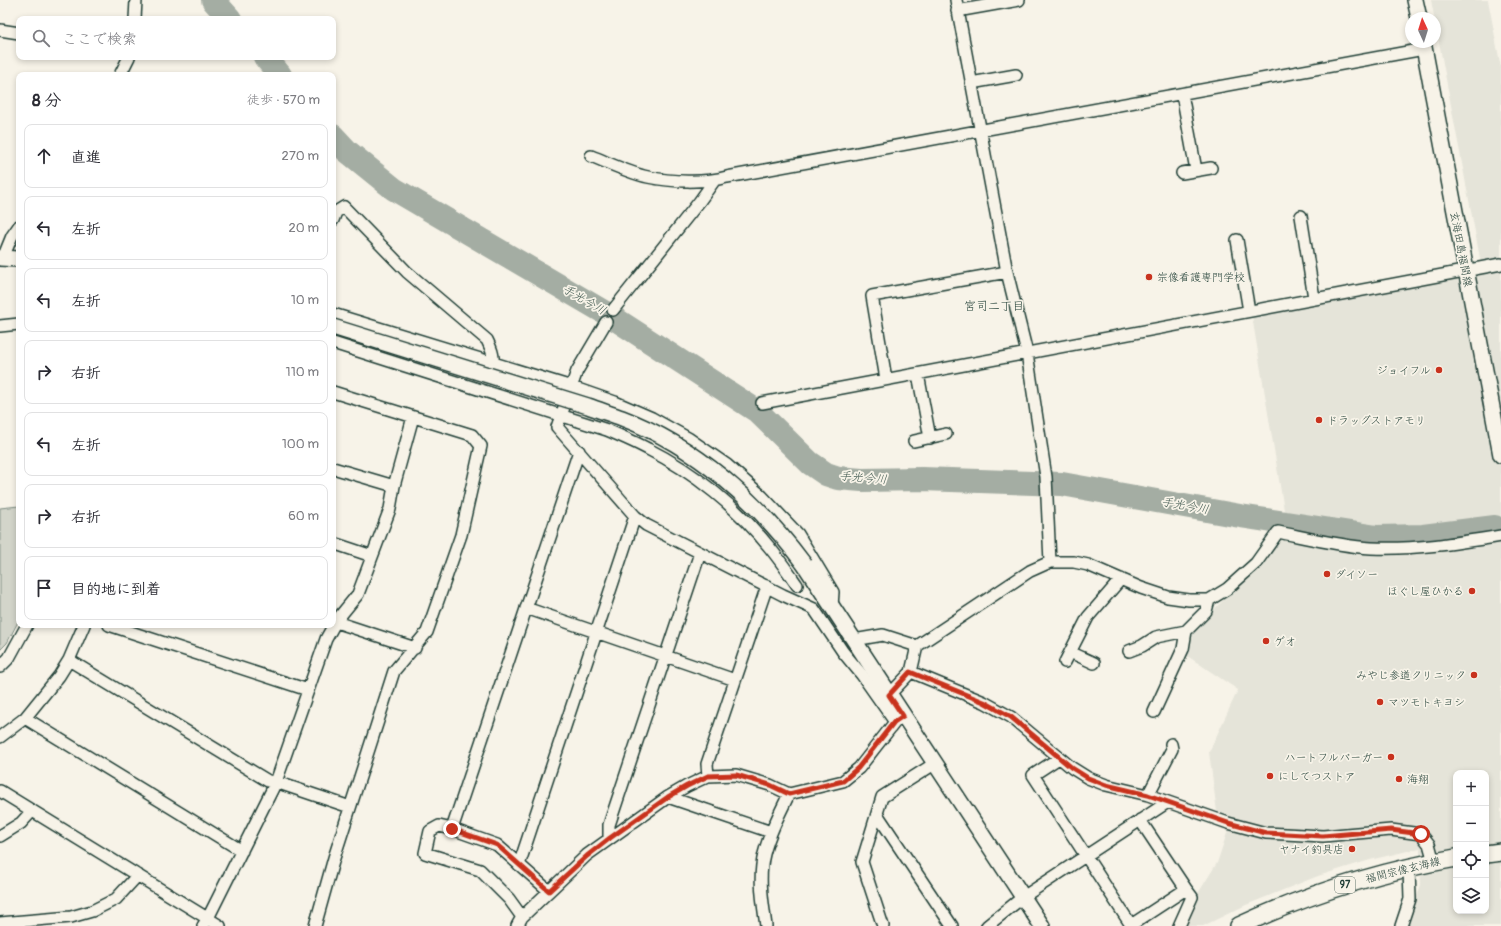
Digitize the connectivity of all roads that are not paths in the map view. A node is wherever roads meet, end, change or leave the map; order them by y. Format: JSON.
{"nodes":[{"id":1,"x":136,"y":0,"type":"edge"},
{"id":2,"x":1019,"y":0,"type":"edge"},
{"id":3,"x":1415,"y":0,"type":"edge"},
{"id":4,"x":956,"y":6,"type":"edge"},
{"id":5,"x":1417,"y":12,"type":"edge"},
{"id":6,"x":135,"y":16,"type":"edge"},
{"id":7,"x":0,"y":30,"type":"edge"},
{"id":8,"x":16,"y":33,"type":"edge"},
{"id":9,"x":1409,"y":48,"type":"edge"},
{"id":10,"x":1425,"y":48,"type":"edge"},
{"id":11,"x":128,"y":60,"type":"edge"},
{"id":12,"x":122,"y":72,"type":"edge"},
{"id":13,"x":1016,"y":75,"type":"dead end"},
{"id":14,"x":971,"y":83,"type":"junction"},
{"id":15,"x":1182,"y":94,"type":"junction"},
{"id":16,"x":980,"y":130,"type":"junction"},
{"id":17,"x":591,"y":156,"type":"dead end"},
{"id":18,"x":1211,"y":168,"type":"dead end"},
{"id":19,"x":1196,"y":170,"type":"junction"},
{"id":20,"x":1182,"y":173,"type":"dead end"},
{"id":21,"x":714,"y":181,"type":"junction"},
{"id":22,"x":336,"y":212,"type":"edge"},
{"id":23,"x":1301,"y":216,"type":"dead end"},
{"id":24,"x":16,"y":230,"type":"edge"},
{"id":25,"x":1237,"y":240,"type":"dead end"},
{"id":26,"x":1,"y":258,"type":"edge"},
{"id":27,"x":16,"y":259,"type":"edge"},
{"id":28,"x":1501,"y":264,"type":"edge"},
{"id":29,"x":1465,"y":271,"type":"junction"},
{"id":30,"x":1007,"y":272,"type":"junction"},
{"id":31,"x":1314,"y":298,"type":"junction"},
{"id":32,"x":613,"y":310,"type":"dead end"},
{"id":33,"x":1249,"y":311,"type":"junction"},
{"id":34,"x":336,"y":315,"type":"edge"},
{"id":35,"x":606,"y":322,"type":"dead end"},
{"id":36,"x":16,"y":324,"type":"edge"},
{"id":37,"x":0,"y":326,"type":"edge"},
{"id":38,"x":336,"y":328,"type":"edge"},
{"id":39,"x":336,"y":345,"type":"edge"},
{"id":40,"x":1027,"y":352,"type":"junction"},
{"id":41,"x":494,"y":363,"type":"junction"},
{"id":42,"x":918,"y":374,"type":"junction"},
{"id":43,"x":886,"y":379,"type":"junction"},
{"id":44,"x":572,"y":387,"type":"junction"},
{"id":45,"x":486,"y":392,"type":"junction"},
{"id":46,"x":336,"y":393,"type":"edge"},
{"id":47,"x":762,"y":403,"type":"dead end"},
{"id":48,"x":562,"y":415,"type":"junction"},
{"id":49,"x":413,"y":417,"type":"junction"},
{"id":50,"x":1498,"y":418,"type":"edge"},
{"id":51,"x":946,"y":434,"type":"dead end"},
{"id":52,"x":930,"y":438,"type":"junction"},
{"id":53,"x":914,"y":441,"type":"dead end"},
{"id":54,"x":579,"y":451,"type":"junction"},
{"id":55,"x":1501,"y":455,"type":"edge"},
{"id":56,"x":336,"y":469,"type":"edge"},
{"id":57,"x":394,"y":486,"type":"junction"},
{"id":58,"x":635,"y":516,"type":"junction"},
{"id":59,"x":1501,"y":536,"type":"edge"},
{"id":60,"x":336,"y":545,"type":"edge"},
{"id":61,"x":700,"y":553,"type":"junction"},
{"id":62,"x":372,"y":556,"type":"junction"},
{"id":63,"x":1050,"y":562,"type":"junction"},
{"id":64,"x":807,"y":570,"type":"junction"},
{"id":65,"x":1121,"y":579,"type":"junction"},
{"id":66,"x":797,"y":585,"type":"junction"},
{"id":67,"x":766,"y":586,"type":"junction"},
{"id":68,"x":783,"y":595,"type":"junction"},
{"id":69,"x":1209,"y":600,"type":"junction"},
{"id":70,"x":526,"y":608,"type":"junction"},
{"id":71,"x":832,"y":608,"type":"junction"},
{"id":72,"x":336,"y":619,"type":"edge"},
{"id":73,"x":336,"y":622,"type":"edge"},
{"id":74,"x":25,"y":628,"type":"edge"},
{"id":75,"x":83,"y":628,"type":"edge"},
{"id":76,"x":117,"y":628,"type":"edge"},
{"id":77,"x":331,"y":628,"type":"edge"},
{"id":78,"x":1186,"y":631,"type":"junction"},
{"id":79,"x":596,"y":633,"type":"junction"},
{"id":80,"x":854,"y":640,"type":"junction"},
{"id":81,"x":917,"y":646,"type":"junction"},
{"id":82,"x":415,"y":648,"type":"junction"},
{"id":83,"x":1070,"y":652,"type":"junction"},
{"id":84,"x":1129,"y":652,"type":"dead end"},
{"id":85,"x":666,"y":656,"type":"junction"},
{"id":86,"x":69,"y":660,"type":"junction"},
{"id":87,"x":1065,"y":662,"type":"dead end"},
{"id":88,"x":1094,"y":663,"type":"dead end"},
{"id":89,"x":0,"y":667,"type":"edge"},
{"id":90,"x":910,"y":672,"type":"junction"},
{"id":91,"x":735,"y":680,"type":"junction"},
{"id":92,"x":308,"y":690,"type":"junction"},
{"id":93,"x":889,"y":695,"type":"junction"},
{"id":94,"x":1154,"y":712,"type":"dead end"},
{"id":95,"x":25,"y":718,"type":"junction"},
{"id":96,"x":899,"y":719,"type":"junction"},
{"id":97,"x":0,"y":738,"type":"edge"},
{"id":98,"x":1171,"y":744,"type":"dead end"},
{"id":99,"x":1059,"y":758,"type":"junction"},
{"id":100,"x":934,"y":764,"type":"junction"},
{"id":101,"x":708,"y":776,"type":"junction"},
{"id":102,"x":276,"y":782,"type":"junction"},
{"id":103,"x":0,"y":791,"type":"edge"},
{"id":104,"x":789,"y":794,"type":"junction"},
{"id":105,"x":1148,"y":795,"type":"junction"},
{"id":106,"x":668,"y":797,"type":"junction"},
{"id":107,"x":1168,"y":802,"type":"junction"},
{"id":108,"x":350,"y":807,"type":"junction"},
{"id":109,"x":32,"y":811,"type":"junction"},
{"id":110,"x":877,"y":814,"type":"junction"},
{"id":111,"x":1140,"y":820,"type":"junction"},
{"id":112,"x":452,"y":829,"type":"junction"},
{"id":113,"x":771,"y":832,"type":"junction"},
{"id":114,"x":0,"y":836,"type":"edge"},
{"id":115,"x":610,"y":838,"type":"junction"},
{"id":116,"x":242,"y":850,"type":"junction"},
{"id":117,"x":1501,"y":852,"type":"edge"},
{"id":118,"x":1489,"y":854,"type":"edge"},
{"id":119,"x":1085,"y":856,"type":"junction"},
{"id":120,"x":1453,"y":859,"type":"edge"},
{"id":121,"x":1434,"y":862,"type":"junction"},
{"id":122,"x":519,"y":864,"type":"junction"},
{"id":123,"x":1410,"y":868,"type":"junction"},
{"id":124,"x":138,"y":876,"type":"junction"},
{"id":125,"x":1186,"y":890,"type":"junction"},
{"id":126,"x":549,"y":891,"type":"junction"},
{"id":127,"x":1023,"y":897,"type":"junction"},
{"id":128,"x":519,"y":921,"type":"edge"},
{"id":129,"x":205,"y":922,"type":"edge"},
{"id":130,"x":0,"y":923,"type":"edge"},
{"id":131,"x":220,"y":926,"type":"edge"},
{"id":132,"x":314,"y":926,"type":"edge"},
{"id":133,"x":766,"y":926,"type":"edge"},
{"id":134,"x":883,"y":926,"type":"edge"},
{"id":135,"x":952,"y":926,"type":"edge"},
{"id":136,"x":987,"y":926,"type":"edge"},
{"id":137,"x":1042,"y":926,"type":"edge"},
{"id":138,"x":1179,"y":926,"type":"edge"},
{"id":139,"x":1239,"y":926,"type":"edge"},
{"id":140,"x":1400,"y":926,"type":"edge"}],
"edges":[{"from":1,"to":6,"type":"street"},
{"from":2,"to":4,"type":"street"},
{"from":3,"to":5,"type":"street"},
{"from":4,"to":14,"type":"street"},
{"from":7,"to":8,"type":"street"},
{"from":9,"to":15,"type":"street"},
{"from":10,"to":29,"type":"street","name":"玄海田島福間線"},
{"from":11,"to":12,"type":"street"},
{"from":13,"to":14,"type":"street"},
{"from":14,"to":16,"type":"street"},
{"from":15,"to":16,"type":"street"},
{"from":15,"to":19,"type":"street"},
{"from":16,"to":21,"type":"street"},
{"from":16,"to":30,"type":"street"},
{"from":17,"to":21,"type":"street"},
{"from":18,"to":19,"type":"street"},
{"from":19,"to":20,"type":"street"},
{"from":21,"to":32,"type":"street"},
{"from":22,"to":41,"type":"street"},
{"from":23,"to":31,"type":"street"},
{"from":24,"to":26,"type":"street"},
{"from":25,"to":33,"type":"street"},
{"from":26,"to":27,"type":"street"},
{"from":28,"to":29,"type":"street"},
{"from":29,"to":31,"type":"street"},
{"from":29,"to":50,"type":"street","name":"玄海田島福間線"},
{"from":30,"to":40,"type":"street"},
{"from":30,"to":43,"type":"street"},
{"from":31,"to":33,"type":"street"},
{"from":33,"to":40,"type":"street"},
{"from":34,"to":41,"type":"street"},
{"from":35,"to":44,"type":"street"},
{"from":36,"to":37,"type":"street"},
{"from":38,"to":64,"type":"street","bridge":true},
{"from":39,"to":45,"type":"street"},
{"from":40,"to":42,"type":"street"},
{"from":40,"to":63,"type":"street"},
{"from":41,"to":44,"type":"street"},
{"from":41,"to":45,"type":"street"},
{"from":42,"to":43,"type":"street"},
{"from":42,"to":52,"type":"street"},
{"from":43,"to":47,"type":"street"},
{"from":44,"to":48,"type":"street"},
{"from":44,"to":71,"type":"street"},
{"from":45,"to":48,"type":"street"},
{"from":46,"to":49,"type":"street"},
{"from":48,"to":54,"type":"street"},
{"from":48,"to":66,"type":"street"},
{"from":49,"to":57,"type":"street"},
{"from":49,"to":82,"type":"street"},
{"from":50,"to":55,"type":"street","name":"玄海田島福間線"},
{"from":51,"to":52,"type":"street"},
{"from":52,"to":53,"type":"street"},
{"from":54,"to":58,"type":"street"},
{"from":54,"to":70,"type":"street"},
{"from":56,"to":57,"type":"street"},
{"from":57,"to":62,"type":"street"},
{"from":58,"to":61,"type":"street"},
{"from":58,"to":79,"type":"street"},
{"from":59,"to":69,"type":"street"},
{"from":60,"to":62,"type":"street"},
{"from":61,"to":67,"type":"street"},
{"from":61,"to":85,"type":"street"},
{"from":62,"to":72,"type":"street"},
{"from":63,"to":65,"type":"street"},
{"from":63,"to":81,"type":"street"},
{"from":64,"to":66,"type":"street"},
{"from":64,"to":71,"type":"street"},
{"from":65,"to":69,"type":"street"},
{"from":65,"to":83,"type":"street"},
{"from":66,"to":68,"type":"street"},
{"from":67,"to":68,"type":"street"},
{"from":67,"to":91,"type":"street"},
{"from":68,"to":96,"type":"street"},
{"from":69,"to":78,"type":"street"},
{"from":70,"to":79,"type":"street"},
{"from":70,"to":112,"type":"street"},
{"from":71,"to":80,"type":"street"},
{"from":73,"to":82,"type":"street"},
{"from":74,"to":89,"type":"street"},
{"from":75,"to":86,"type":"street"},
{"from":76,"to":92,"type":"street"},
{"from":77,"to":92,"type":"street"},
{"from":78,"to":84,"type":"street"},
{"from":78,"to":94,"type":"street"},
{"from":79,"to":85,"type":"street"},
{"from":79,"to":122,"type":"street"},
{"from":80,"to":81,"type":"street"},
{"from":80,"to":93,"type":"street"},
{"from":81,"to":90,"type":"street"},
{"from":82,"to":108,"type":"street"},
{"from":83,"to":87,"type":"street"},
{"from":83,"to":88,"type":"street"},
{"from":85,"to":91,"type":"street"},
{"from":85,"to":115,"type":"street"},
{"from":86,"to":95,"type":"street"},
{"from":86,"to":102,"type":"street"},
{"from":90,"to":93,"type":"street"},
{"from":90,"to":99,"type":"street"},
{"from":91,"to":101,"type":"street"},
{"from":92,"to":102,"type":"street"},
{"from":93,"to":96,"type":"street"},
{"from":95,"to":97,"type":"street"},
{"from":95,"to":116,"type":"street"},
{"from":96,"to":100,"type":"street"},
{"from":96,"to":104,"type":"street"},
{"from":98,"to":105,"type":"street"},
{"from":99,"to":105,"type":"street"},
{"from":99,"to":119,"type":"street"},
{"from":100,"to":110,"type":"street"},
{"from":100,"to":127,"type":"street"},
{"from":101,"to":104,"type":"street"},
{"from":101,"to":106,"type":"street"},
{"from":102,"to":108,"type":"street"},
{"from":102,"to":116,"type":"street"},
{"from":103,"to":109,"type":"street"},
{"from":104,"to":113,"type":"street"},
{"from":105,"to":107,"type":"street"},
{"from":106,"to":113,"type":"street"},
{"from":106,"to":115,"type":"street"},
{"from":107,"to":111,"type":"street"},
{"from":107,"to":121,"type":"street"},
{"from":108,"to":132,"type":"street"},
{"from":109,"to":114,"type":"street"},
{"from":109,"to":124,"type":"street"},
{"from":110,"to":134,"type":"street"},
{"from":110,"to":135,"type":"street"},
{"from":111,"to":119,"type":"street"},
{"from":111,"to":125,"type":"street"},
{"from":112,"to":122,"type":"street"},
{"from":112,"to":128,"type":"street"},
{"from":113,"to":133,"type":"street"},
{"from":115,"to":126,"type":"street"},
{"from":116,"to":129,"type":"street"},
{"from":117,"to":118,"type":"main road"},
{"from":119,"to":125,"type":"street"},
{"from":119,"to":127,"type":"street"},
{"from":120,"to":121,"type":"main road","name":"福間宗像玄海線","number":"97"},
{"from":121,"to":123,"type":"main road","name":"福間宗像玄海線","number":"97"},
{"from":122,"to":126,"type":"street"},
{"from":123,"to":139,"type":"main road","name":"福間宗像玄海線","number":"97"},
{"from":123,"to":140,"type":"street"},
{"from":124,"to":129,"type":"street"},
{"from":124,"to":130,"type":"street"},
{"from":125,"to":138,"type":"street"},
{"from":126,"to":128,"type":"street"},
{"from":127,"to":136,"type":"street"},
{"from":127,"to":137,"type":"street"},
{"from":129,"to":131,"type":"street"}]}
